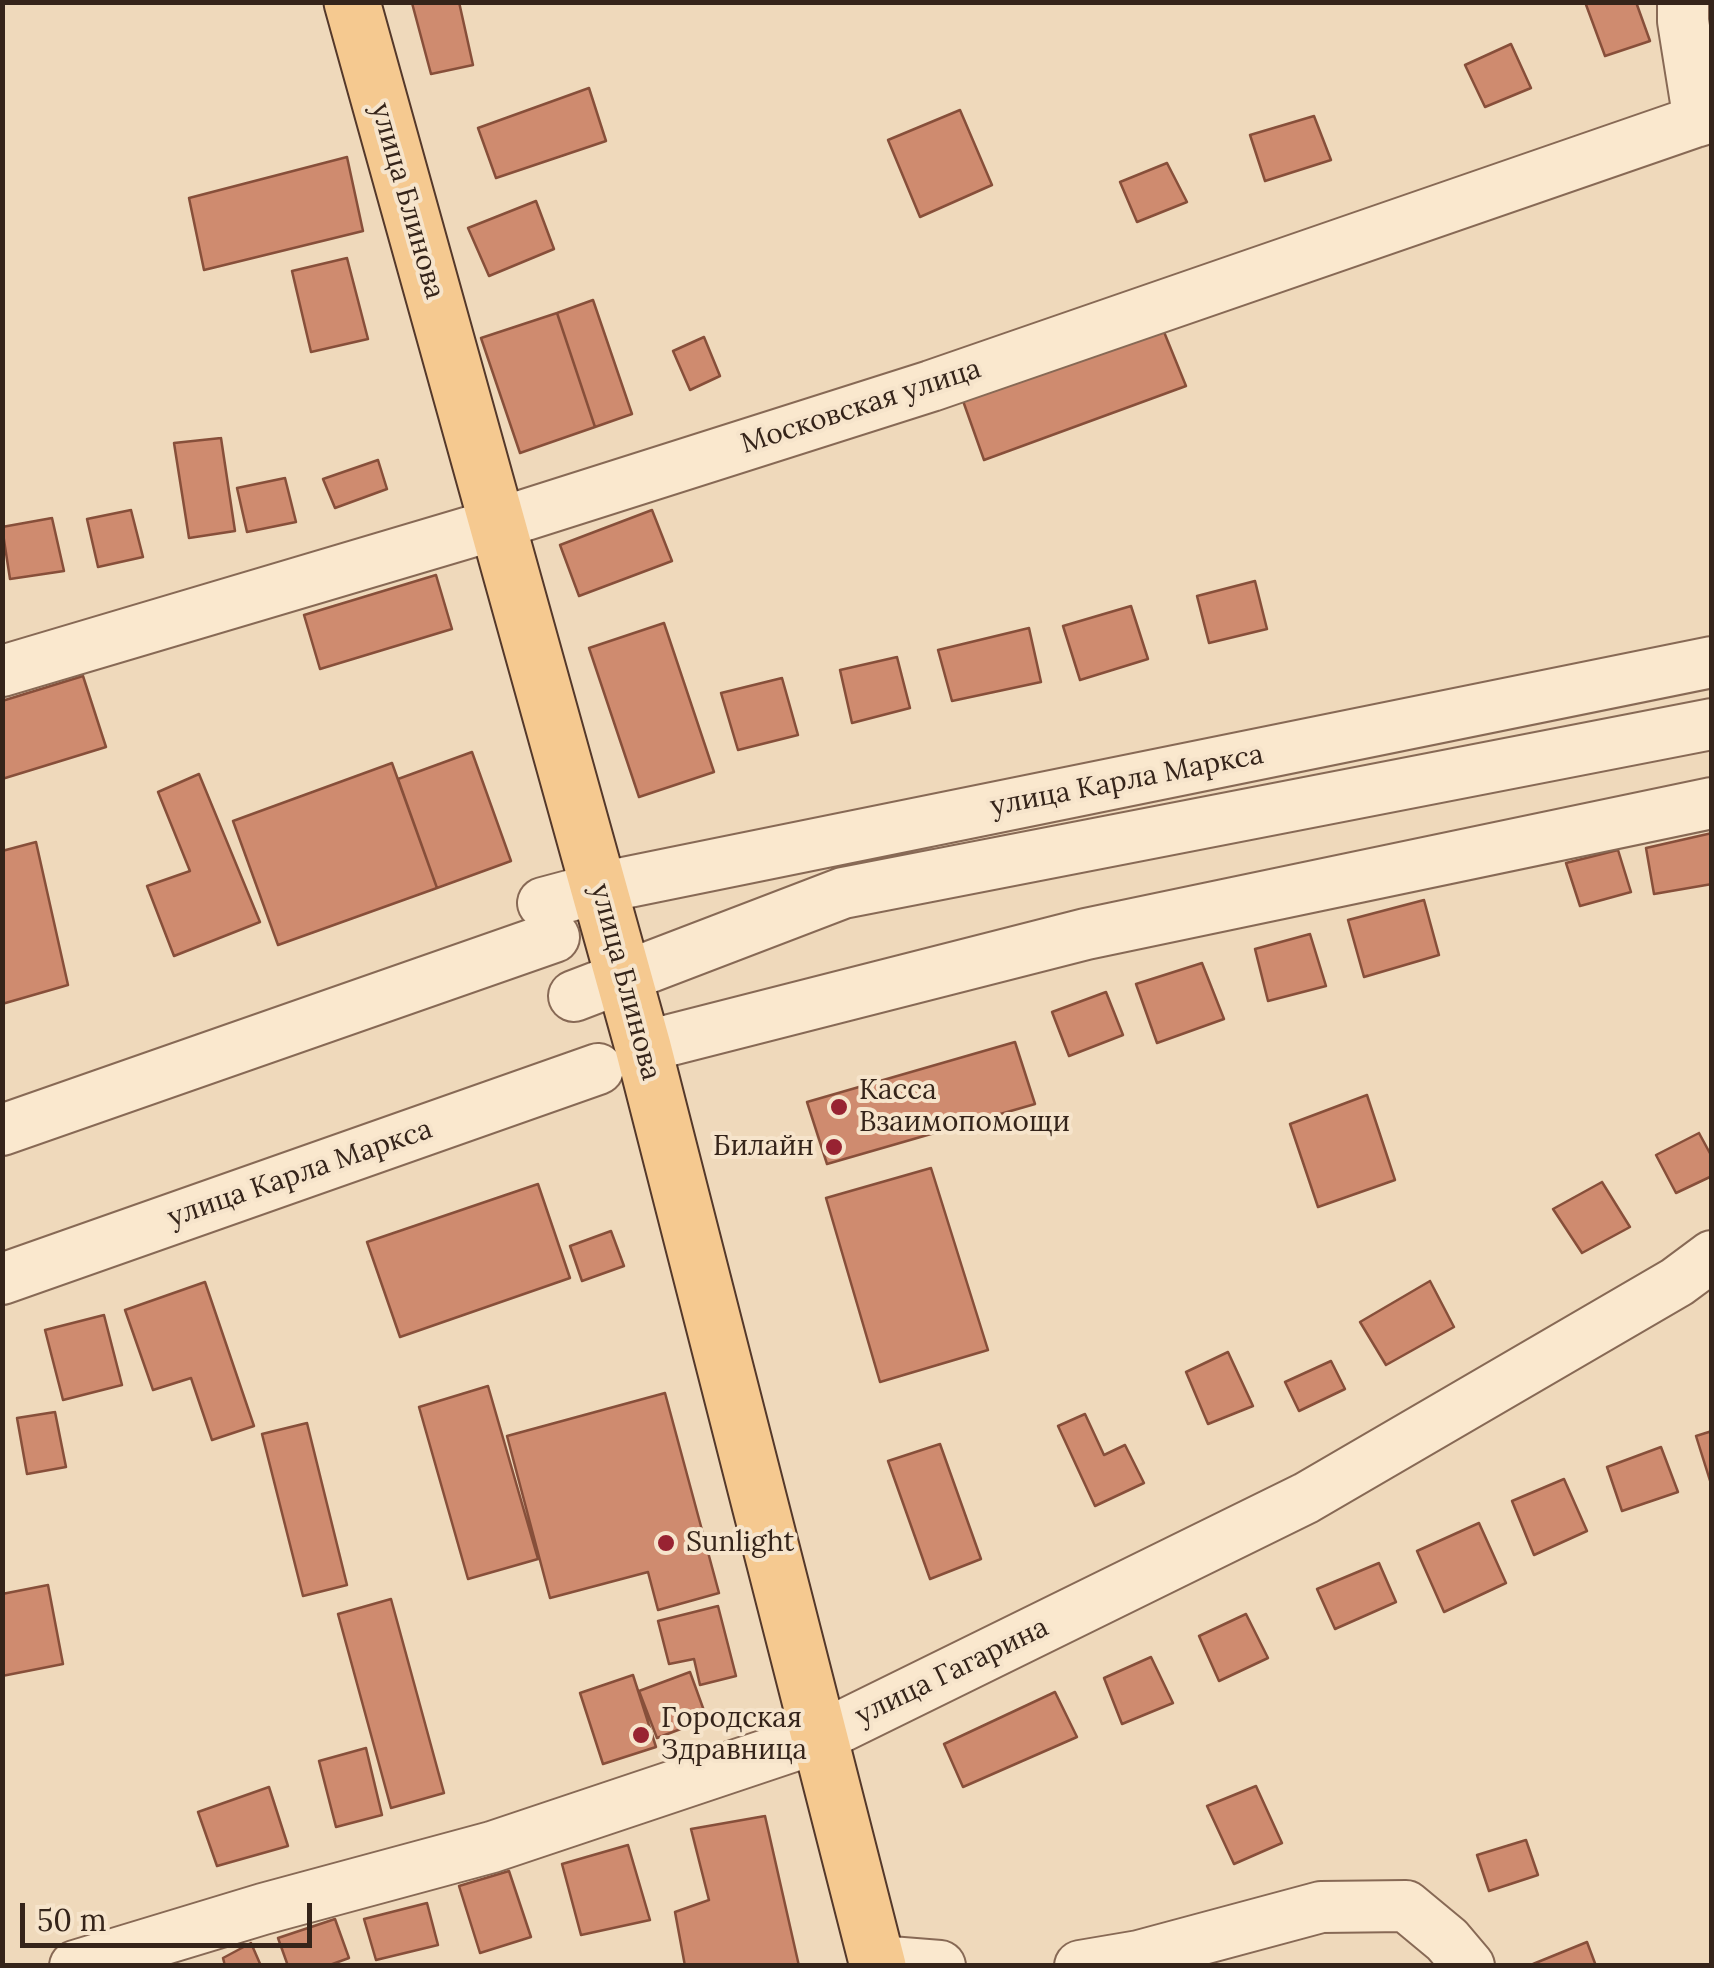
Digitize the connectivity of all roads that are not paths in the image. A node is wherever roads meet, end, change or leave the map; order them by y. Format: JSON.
{"nodes":[{"id":1,"x":352,"y":2,"type":"edge"},
{"id":2,"x":1683,"y":2,"type":"edge"},
{"id":3,"x":1705,"y":119,"type":"edge"},
{"id":4,"x":497,"y":524,"type":"junction"},
{"id":5,"x":1712,"y":662,"type":"edge"},
{"id":6,"x":2,"y":671,"type":"edge"},
{"id":7,"x":1712,"y":724,"type":"edge"},
{"id":8,"x":1712,"y":803,"type":"edge"},
{"id":9,"x":599,"y":888,"type":"junction"},
{"id":10,"x":625,"y":978,"type":"junction"},
{"id":11,"x":574,"y":996,"type":"dead end"},
{"id":12,"x":621,"y":1058,"type":"junction"},
{"id":13,"x":2,"y":1130,"type":"edge"},
{"id":14,"x":1712,"y":1256,"type":"edge"},
{"id":15,"x":2,"y":1279,"type":"edge"},
{"id":16,"x":820,"y":1737,"type":"junction"},
{"id":17,"x":878,"y":1964,"type":"edge"},
{"id":18,"x":74,"y":1966,"type":"edge"},
{"id":19,"x":940,"y":1966,"type":"edge"},
{"id":20,"x":1080,"y":1966,"type":"edge"},
{"id":21,"x":1469,"y":1966,"type":"edge"}],
"edges":[{"from":1,"to":4,"type":"main road","name":"улица Блинова"},
{"from":2,"to":3,"type":"street"},
{"from":3,"to":4,"type":"street","name":"Московская улица"},
{"from":4,"to":6,"type":"street","name":"Московская улица"},
{"from":4,"to":9,"type":"main road","name":"улица Блинова"},
{"from":5,"to":9,"type":"street","name":"улица Карла Маркса"},
{"from":7,"to":10,"type":"street"},
{"from":8,"to":12,"type":"street","name":"улица Карла Маркса"},
{"from":9,"to":10,"type":"main road","name":"улица Блинова"},
{"from":9,"to":13,"type":"street","name":"улица Карла Маркса"},
{"from":10,"to":11,"type":"street"},
{"from":10,"to":12,"type":"main road","name":"улица Блинова"},
{"from":12,"to":15,"type":"street","name":"улица Карла Маркса"},
{"from":12,"to":16,"type":"main road","name":"улица Блинова"},
{"from":14,"to":16,"type":"street","name":"улица Гагарина"},
{"from":16,"to":17,"type":"main road","name":"улица Блинова"},
{"from":16,"to":18,"type":"street","name":"улица Гагарина"},
{"from":17,"to":19,"type":"street"},
{"from":20,"to":21,"type":"street"}]}
